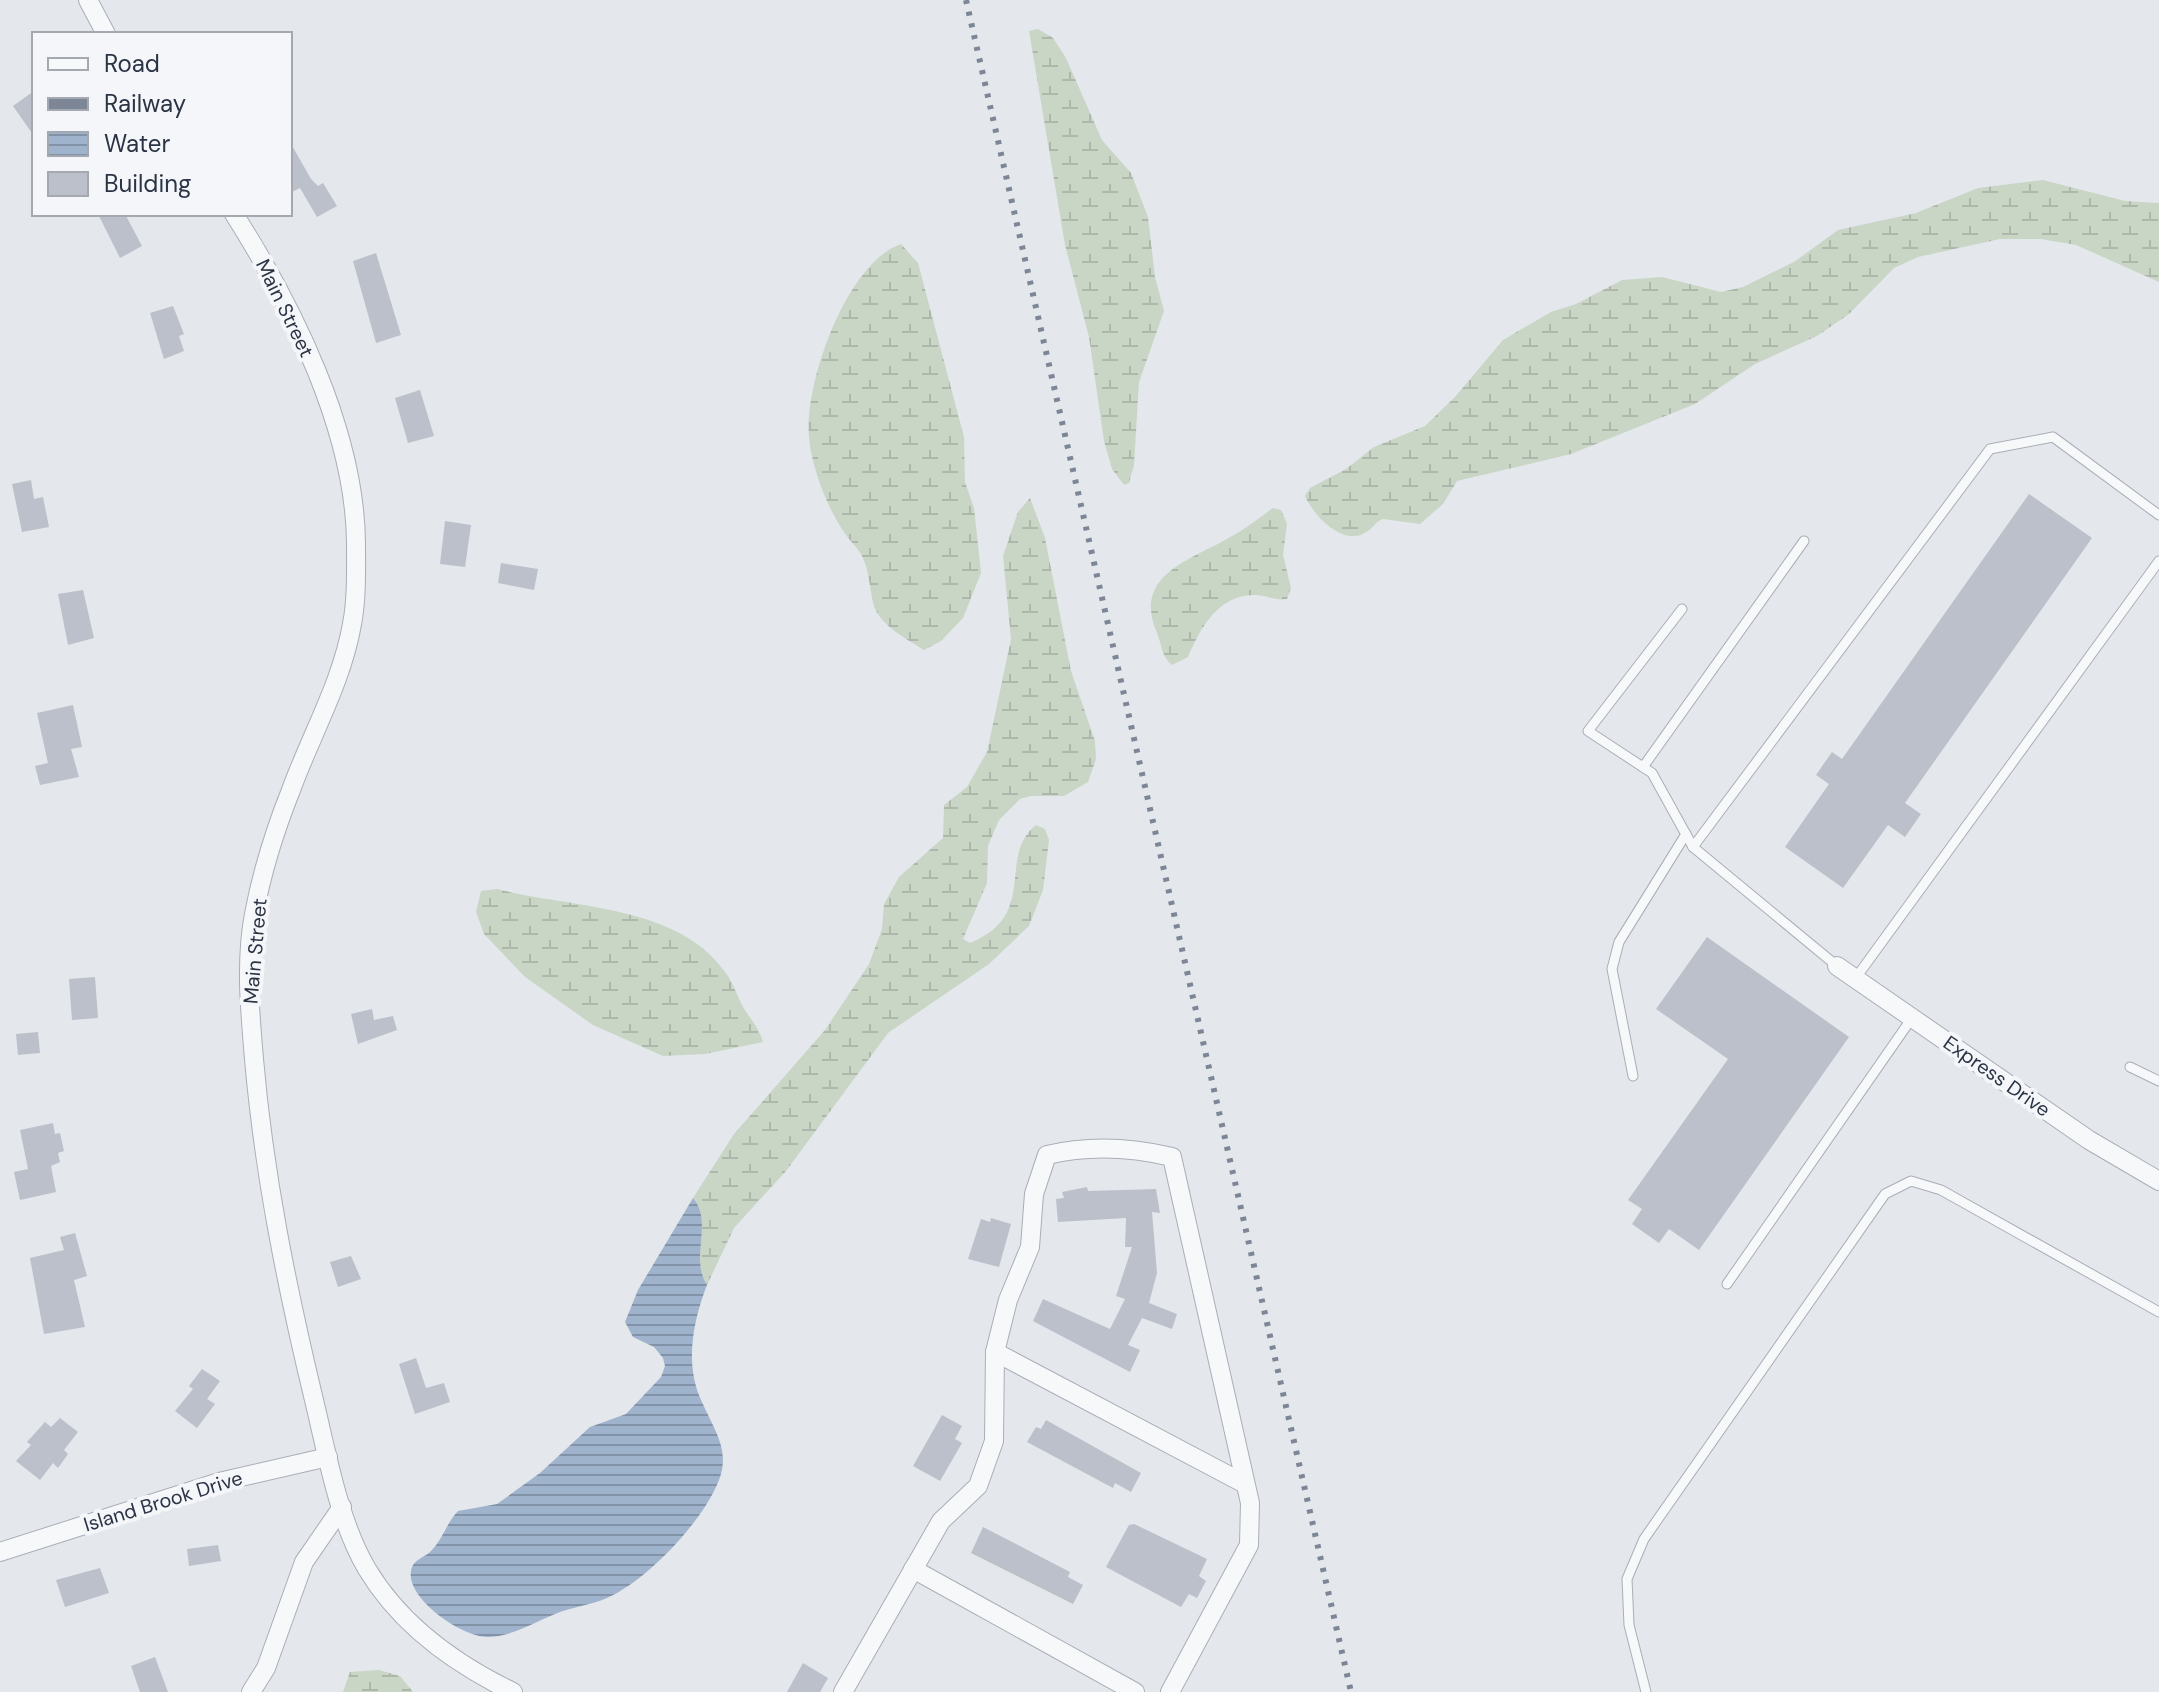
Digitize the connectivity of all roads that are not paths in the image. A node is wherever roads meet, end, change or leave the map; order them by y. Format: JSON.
{"nodes":[{"id":1,"x":88,"y":0,"type":"edge"},
{"id":2,"x":105,"y":32,"type":"edge"},
{"id":3,"x":235,"y":216,"type":"edge"},
{"id":4,"x":2159,"y":515,"type":"edge"},
{"id":5,"x":1804,"y":541,"type":"dead end"},
{"id":6,"x":2159,"y":561,"type":"edge"},
{"id":7,"x":1682,"y":609,"type":"dead end"},
{"id":8,"x":1643,"y":767,"type":"junction"},
{"id":9,"x":1686,"y":834,"type":"junction"},
{"id":10,"x":1693,"y":847,"type":"junction"},
{"id":11,"x":1837,"y":966,"type":"joint"},
{"id":12,"x":1855,"y":979,"type":"junction"},
{"id":13,"x":1912,"y":1018,"type":"junction"},
{"id":14,"x":2130,"y":1067,"type":"dead end"},
{"id":15,"x":1633,"y":1076,"type":"dead end"},
{"id":16,"x":2159,"y":1081,"type":"edge"},
{"id":17,"x":2159,"y":1181,"type":"edge"},
{"id":18,"x":1727,"y":1284,"type":"dead end"},
{"id":19,"x":2159,"y":1312,"type":"edge"},
{"id":20,"x":995,"y":1352,"type":"junction"},
{"id":21,"x":328,"y":1457,"type":"junction"},
{"id":22,"x":1245,"y":1484,"type":"junction"},
{"id":23,"x":342,"y":1507,"type":"junction"},
{"id":24,"x":0,"y":1552,"type":"edge"},
{"id":25,"x":913,"y":1569,"type":"junction"},
{"id":26,"x":251,"y":1692,"type":"edge"},
{"id":27,"x":513,"y":1692,"type":"edge"},
{"id":28,"x":843,"y":1692,"type":"edge"},
{"id":29,"x":1135,"y":1692,"type":"edge"},
{"id":30,"x":1170,"y":1692,"type":"edge"},
{"id":31,"x":1646,"y":1692,"type":"edge"}],
"edges":[{"from":1,"to":2,"type":"street"},
{"from":3,"to":21,"type":"street","name":"Main Street"},
{"from":4,"to":10,"type":"lane"},
{"from":5,"to":8,"type":"lane"},
{"from":6,"to":12,"type":"lane"},
{"from":7,"to":8,"type":"lane"},
{"from":8,"to":9,"type":"lane"},
{"from":9,"to":10,"type":"lane"},
{"from":9,"to":15,"type":"lane"},
{"from":10,"to":11,"type":"lane"},
{"from":11,"to":12,"type":"street","name":"Express Drive"},
{"from":12,"to":13,"type":"street","name":"Express Drive"},
{"from":13,"to":17,"type":"street","name":"Express Drive"},
{"from":13,"to":18,"type":"lane"},
{"from":14,"to":16,"type":"lane"},
{"from":19,"to":31,"type":"lane"},
{"from":20,"to":22,"type":"street"},
{"from":20,"to":22,"type":"street"},
{"from":20,"to":25,"type":"street"},
{"from":21,"to":23,"type":"street","name":"Main Street"},
{"from":21,"to":24,"type":"street","name":"Island Brook Drive"},
{"from":22,"to":30,"type":"street"},
{"from":23,"to":26,"type":"street"},
{"from":23,"to":27,"type":"street","name":"Main Street"},
{"from":25,"to":28,"type":"street"},
{"from":25,"to":29,"type":"street"}]}
